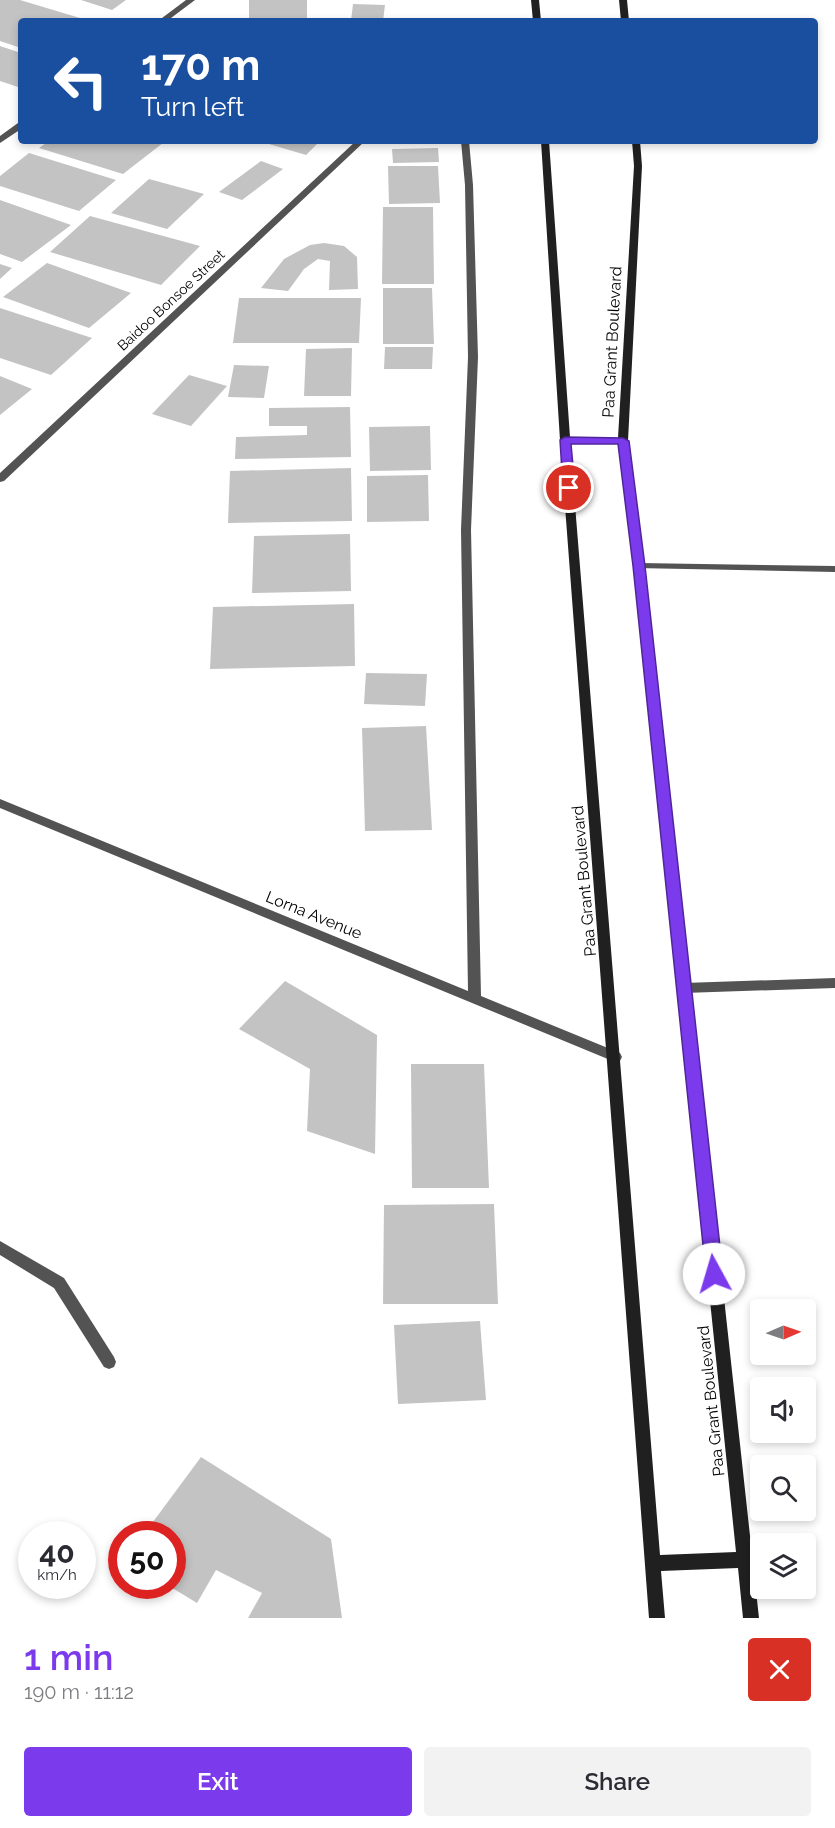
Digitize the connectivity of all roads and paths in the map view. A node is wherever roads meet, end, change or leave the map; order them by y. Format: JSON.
{"nodes":[{"id":1,"x":190,"y":0,"type":"edge"},
{"id":2,"x":535,"y":0,"type":"edge"},
{"id":3,"x":623,"y":0,"type":"edge"},
{"id":4,"x":166,"y":18,"type":"edge"},
{"id":5,"x":537,"y":18,"type":"edge"},
{"id":6,"x":625,"y":18,"type":"edge"},
{"id":7,"x":18,"y":127,"type":"edge"},
{"id":8,"x":0,"y":140,"type":"edge"},
{"id":9,"x":358,"y":144,"type":"edge"},
{"id":10,"x":465,"y":144,"type":"edge"},
{"id":11,"x":545,"y":144,"type":"edge"},
{"id":12,"x":636,"y":144,"type":"edge"},
{"id":13,"x":565,"y":440,"type":"junction"},
{"id":14,"x":623,"y":441,"type":"junction"},
{"id":15,"x":0,"y":479,"type":"edge"},
{"id":16,"x":639,"y":566,"type":"junction"},
{"id":17,"x":835,"y":569,"type":"edge"},
{"id":18,"x":0,"y":803,"type":"edge"},
{"id":19,"x":835,"y":983,"type":"edge"},
{"id":20,"x":684,"y":988,"type":"junction"},
{"id":21,"x":475,"y":999,"type":"junction"},
{"id":22,"x":615,"y":1057,"type":"junction"},
{"id":23,"x":0,"y":1247,"type":"edge"},
{"id":24,"x":109,"y":1362,"type":"dead end"},
{"id":25,"x":745,"y":1560,"type":"junction"},
{"id":26,"x":653,"y":1563,"type":"junction"},
{"id":27,"x":657,"y":1618,"type":"edge"},
{"id":28,"x":751,"y":1618,"type":"edge"}],
"edges":[{"from":1,"to":4,"type":"street"},
{"from":2,"to":5,"type":"main road"},
{"from":3,"to":6,"type":"main road"},
{"from":7,"to":8,"type":"street"},
{"from":9,"to":15,"type":"street","name":"Baidoo Bonsoe Street"},
{"from":10,"to":21,"type":"street"},
{"from":11,"to":13,"type":"main road","name":"Paa Grant Boulevard"},
{"from":12,"to":14,"type":"main road","name":"Paa Grant Boulevard"},
{"from":13,"to":14,"type":"main road"},
{"from":13,"to":22,"type":"main road","name":"Paa Grant Boulevard"},
{"from":14,"to":16,"type":"main road","name":"Paa Grant Boulevard"},
{"from":16,"to":17,"type":"street"},
{"from":16,"to":20,"type":"main road","name":"Paa Grant Boulevard"},
{"from":18,"to":21,"type":"street","name":"Lorna Avenue"},
{"from":19,"to":20,"type":"street"},
{"from":20,"to":25,"type":"main road","name":"Paa Grant Boulevard"},
{"from":21,"to":22,"type":"street","name":"Lorna Avenue"},
{"from":22,"to":26,"type":"main road","name":"Paa Grant Boulevard"},
{"from":23,"to":24,"type":"street"},
{"from":25,"to":26,"type":"main road"},
{"from":25,"to":28,"type":"main road","name":"Paa Grant Boulevard"},
{"from":26,"to":27,"type":"main road","name":"Paa Grant Boulevard"}]}
